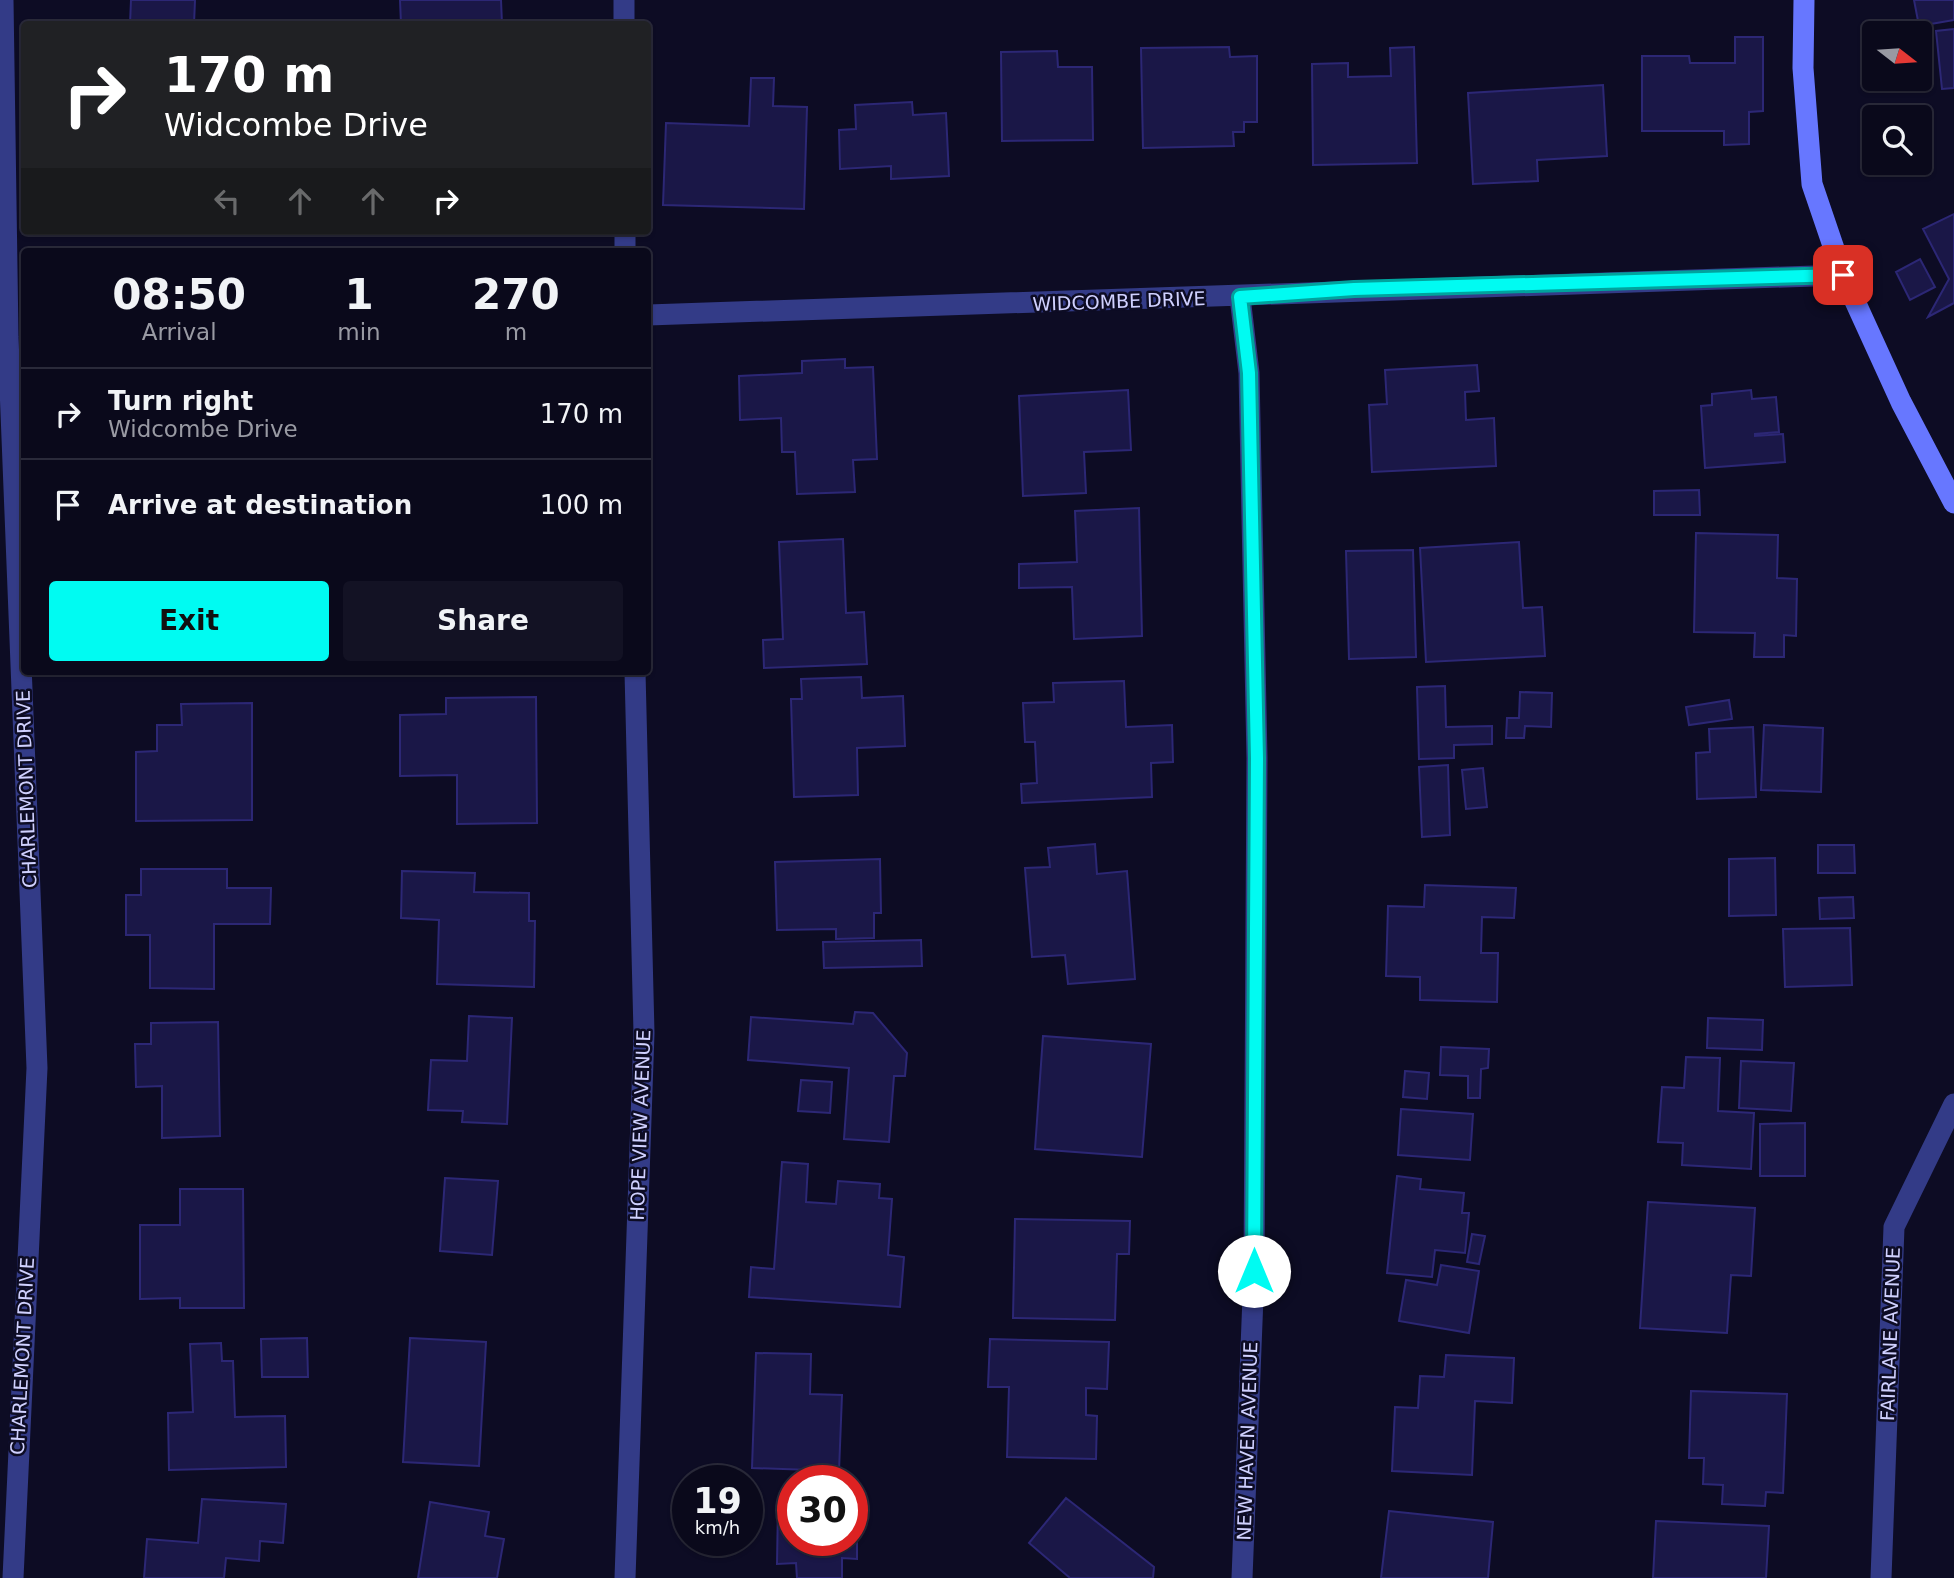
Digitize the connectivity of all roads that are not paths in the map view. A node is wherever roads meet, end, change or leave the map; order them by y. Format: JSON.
{"nodes":[{"id":1,"x":3,"y":0,"type":"edge"},
{"id":2,"x":624,"y":0,"type":"edge"},
{"id":3,"x":1804,"y":0,"type":"edge"},
{"id":4,"x":624,"y":21,"type":"edge"},
{"id":5,"x":1843,"y":275,"type":"junction"},
{"id":6,"x":1240,"y":297,"type":"junction"},
{"id":7,"x":651,"y":315,"type":"edge"},
{"id":8,"x":16,"y":336,"type":"edge"},
{"id":9,"x":1954,"y":503,"type":"edge"},
{"id":10,"x":21,"y":510,"type":"edge"},
{"id":11,"x":26,"y":675,"type":"edge"},
{"id":12,"x":635,"y":675,"type":"edge"},
{"id":13,"x":1954,"y":1104,"type":"edge"},
{"id":14,"x":12,"y":1578,"type":"edge"},
{"id":15,"x":625,"y":1578,"type":"edge"},
{"id":16,"x":1242,"y":1578,"type":"edge"},
{"id":17,"x":1881,"y":1578,"type":"edge"}],
"edges":[{"from":1,"to":8,"type":"street","name":"CHARLEMONT DRIVE"},
{"from":2,"to":4,"type":"street"},
{"from":3,"to":5,"type":"street"},
{"from":5,"to":6,"type":"street","name":"WIDCOMBE DRIVE"},
{"from":5,"to":9,"type":"street"},
{"from":6,"to":7,"type":"street","name":"WIDCOMBE DRIVE"},
{"from":6,"to":16,"type":"street","name":"NEW HAVEN AVENUE"},
{"from":8,"to":10,"type":"street","name":"CHARLEMONT DRIVE"},
{"from":11,"to":14,"type":"street","name":"CHARLEMONT DRIVE"},
{"from":12,"to":15,"type":"street","name":"HOPE VIEW AVENUE"},
{"from":13,"to":17,"type":"street","name":"FAIRLANE AVENUE"}]}
